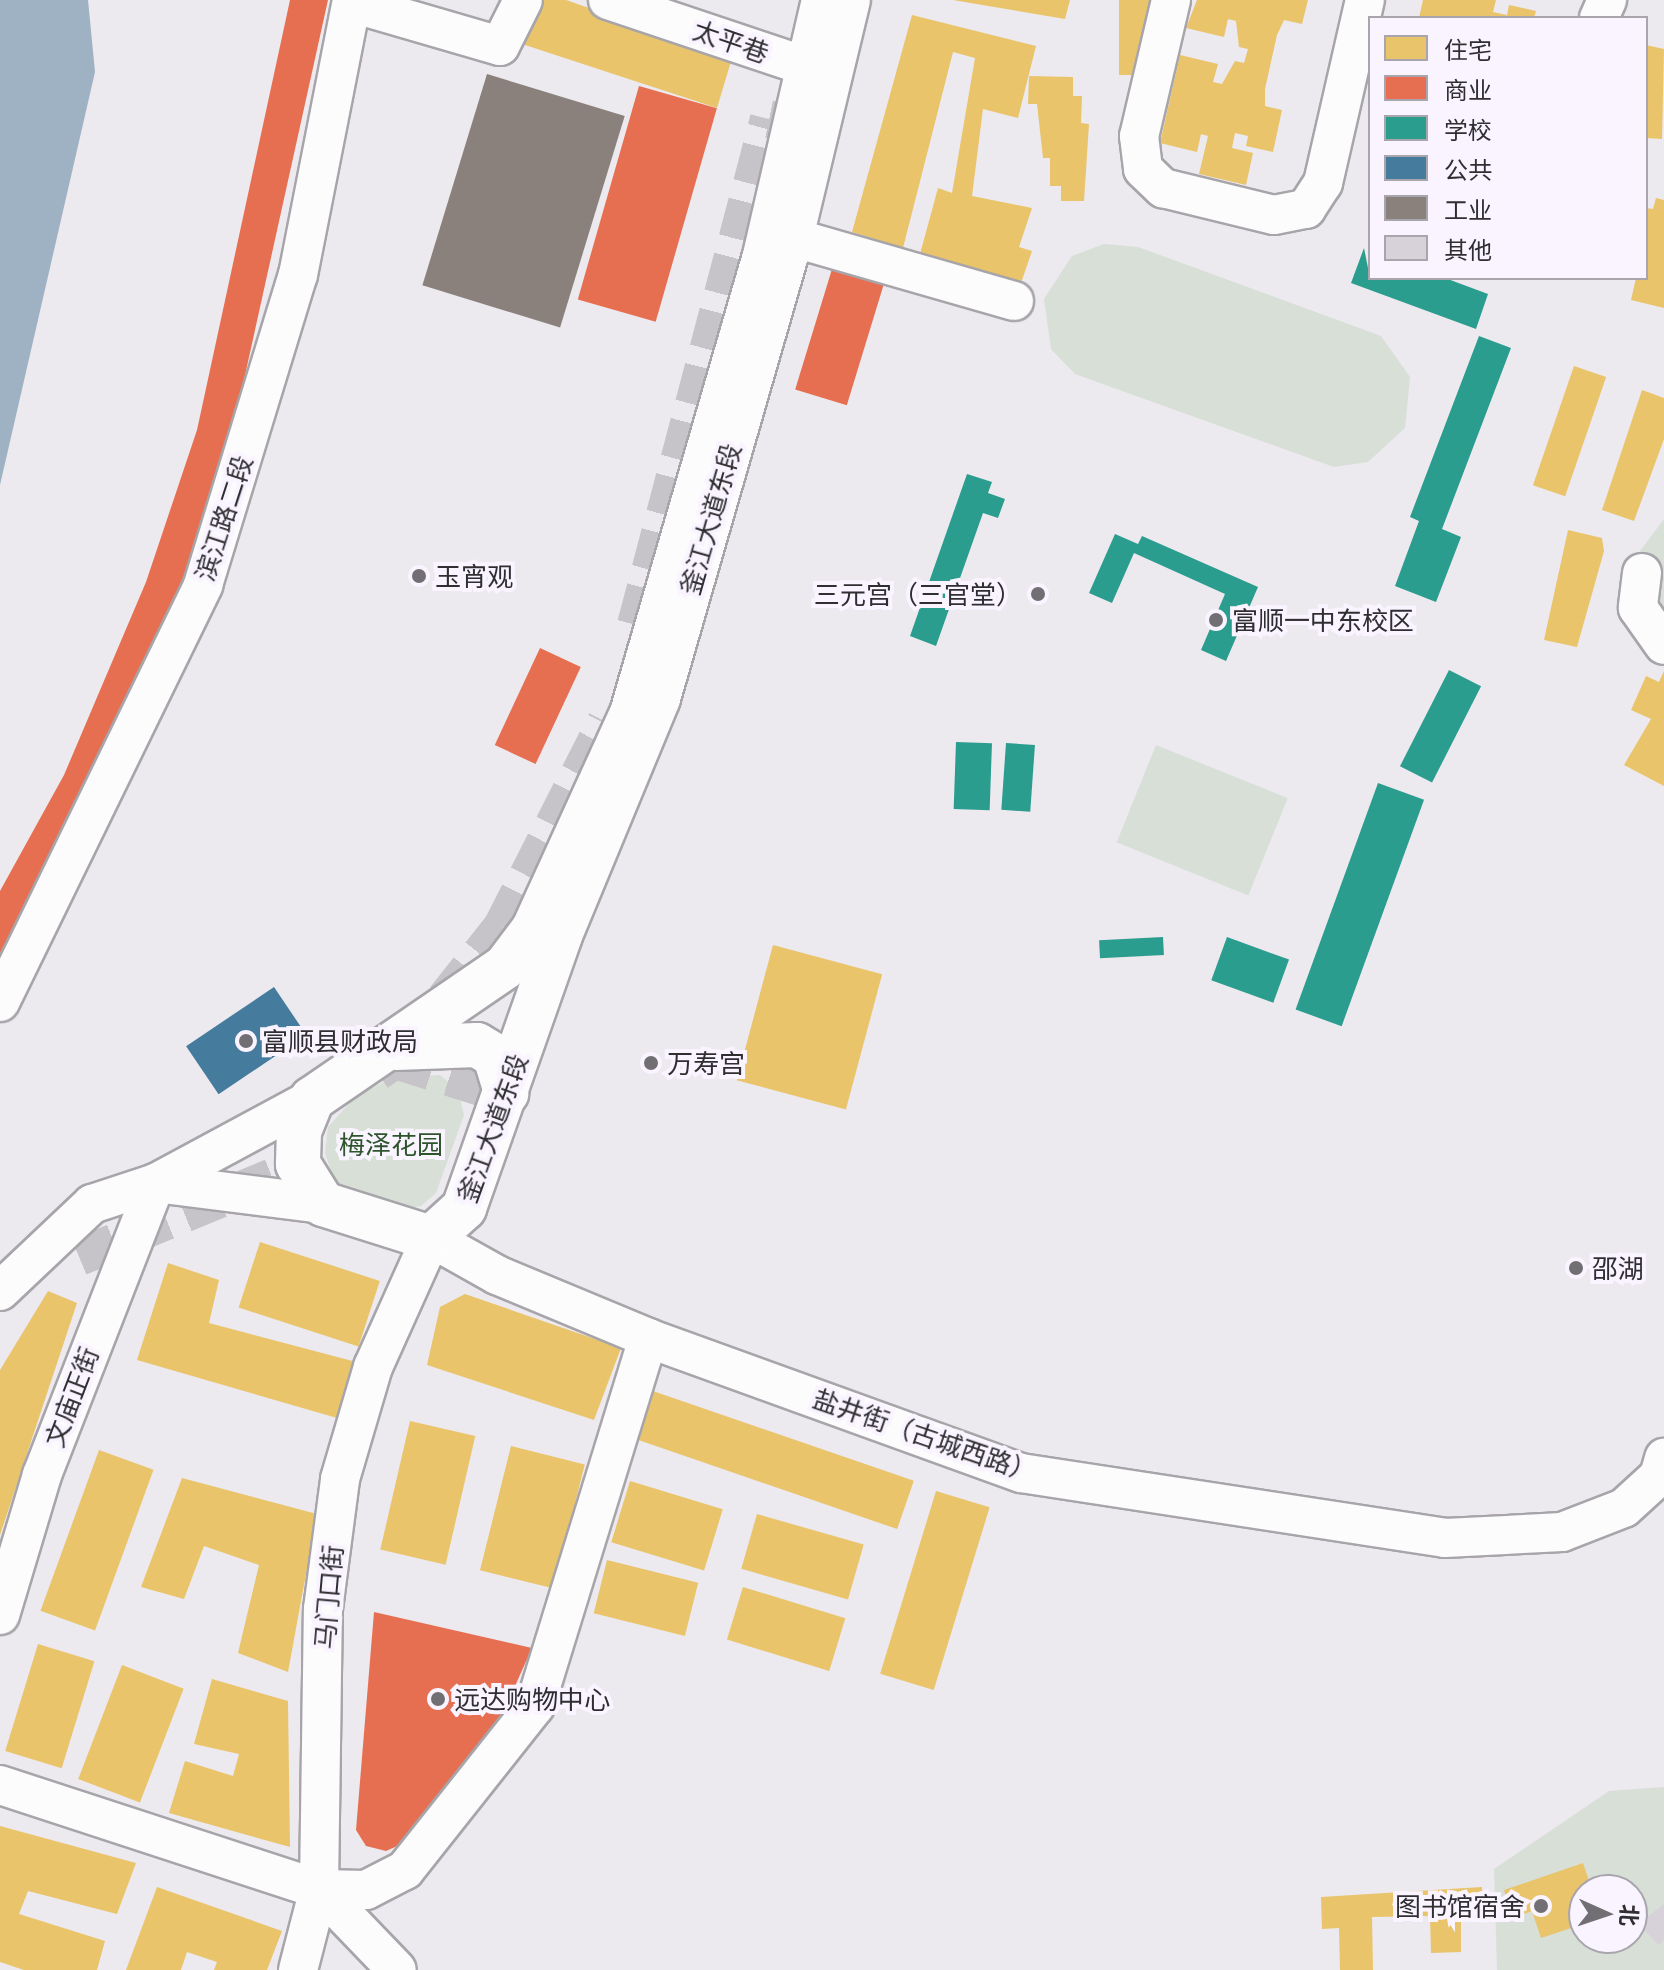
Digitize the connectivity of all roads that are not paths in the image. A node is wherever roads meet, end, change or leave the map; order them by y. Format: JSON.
{"nodes":[{"id":1,"x":523,"y":0,"type":"edge"},
{"id":2,"x":608,"y":0,"type":"edge"},
{"id":3,"x":824,"y":0,"type":"edge"},
{"id":4,"x":848,"y":0,"type":"edge"},
{"id":5,"x":1171,"y":0,"type":"edge"},
{"id":6,"x":1365,"y":0,"type":"edge"},
{"id":7,"x":352,"y":1,"type":"edge"},
{"id":8,"x":808,"y":67,"type":"junction"},
{"id":9,"x":791,"y":237,"type":"junction"},
{"id":10,"x":1014,"y":301,"type":"dead end"},
{"id":11,"x":1642,"y":573,"type":"dead end"},
{"id":12,"x":1664,"y":645,"type":"edge"},
{"id":13,"x":0,"y":1002,"type":"edge"},
{"id":14,"x":383,"y":1051,"type":"junction"},
{"id":15,"x":506,"y":1093,"type":"junction"},
{"id":16,"x":312,"y":1099,"type":"junction"},
{"id":17,"x":156,"y":1183,"type":"junction"},
{"id":18,"x":323,"y":1204,"type":"junction"},
{"id":19,"x":431,"y":1238,"type":"junction"},
{"id":20,"x":0,"y":1291,"type":"edge"},
{"id":21,"x":648,"y":1338,"type":"junction"},
{"id":22,"x":1664,"y":1458,"type":"edge"},
{"id":23,"x":0,"y":1615,"type":"edge"},
{"id":24,"x":0,"y":1785,"type":"edge"},
{"id":25,"x":319,"y":1889,"type":"junction"},
{"id":26,"x":298,"y":1970,"type":"edge"},
{"id":27,"x":397,"y":1970,"type":"edge"}],
"edges":[{"from":1,"to":7,"type":"street"},
{"from":2,"to":8,"type":"street","name":"太平巷"},
{"from":3,"to":8,"type":"main road","name":"釜江大道东段"},
{"from":4,"to":9,"type":"main road","name":"釜江大道东段"},
{"from":5,"to":6,"type":"street"},
{"from":7,"to":13,"type":"street","name":"滨江路二段"},
{"from":8,"to":14,"type":"main road","name":"釜江大道东段"},
{"from":9,"to":10,"type":"street"},
{"from":9,"to":15,"type":"main road","name":"釜江大道东段"},
{"from":11,"to":12,"type":"street"},
{"from":14,"to":15,"type":"main road"},
{"from":14,"to":16,"type":"main road","name":"釜江大道东段"},
{"from":15,"to":19,"type":"main road","name":"釜江大道东段"},
{"from":16,"to":17,"type":"street"},
{"from":16,"to":18,"type":"main road"},
{"from":17,"to":18,"type":"street"},
{"from":17,"to":20,"type":"street"},
{"from":17,"to":23,"type":"street","name":"文庙正街"},
{"from":18,"to":19,"type":"main road"},
{"from":19,"to":21,"type":"street","name":"盐井街（古城西路）"},
{"from":19,"to":25,"type":"street","name":"马门口街"},
{"from":21,"to":22,"type":"street","name":"盐井街（古城西路）"},
{"from":21,"to":25,"type":"street"},
{"from":24,"to":25,"type":"street"},
{"from":25,"to":26,"type":"street","name":"马门口街"},
{"from":25,"to":27,"type":"street"}]}
